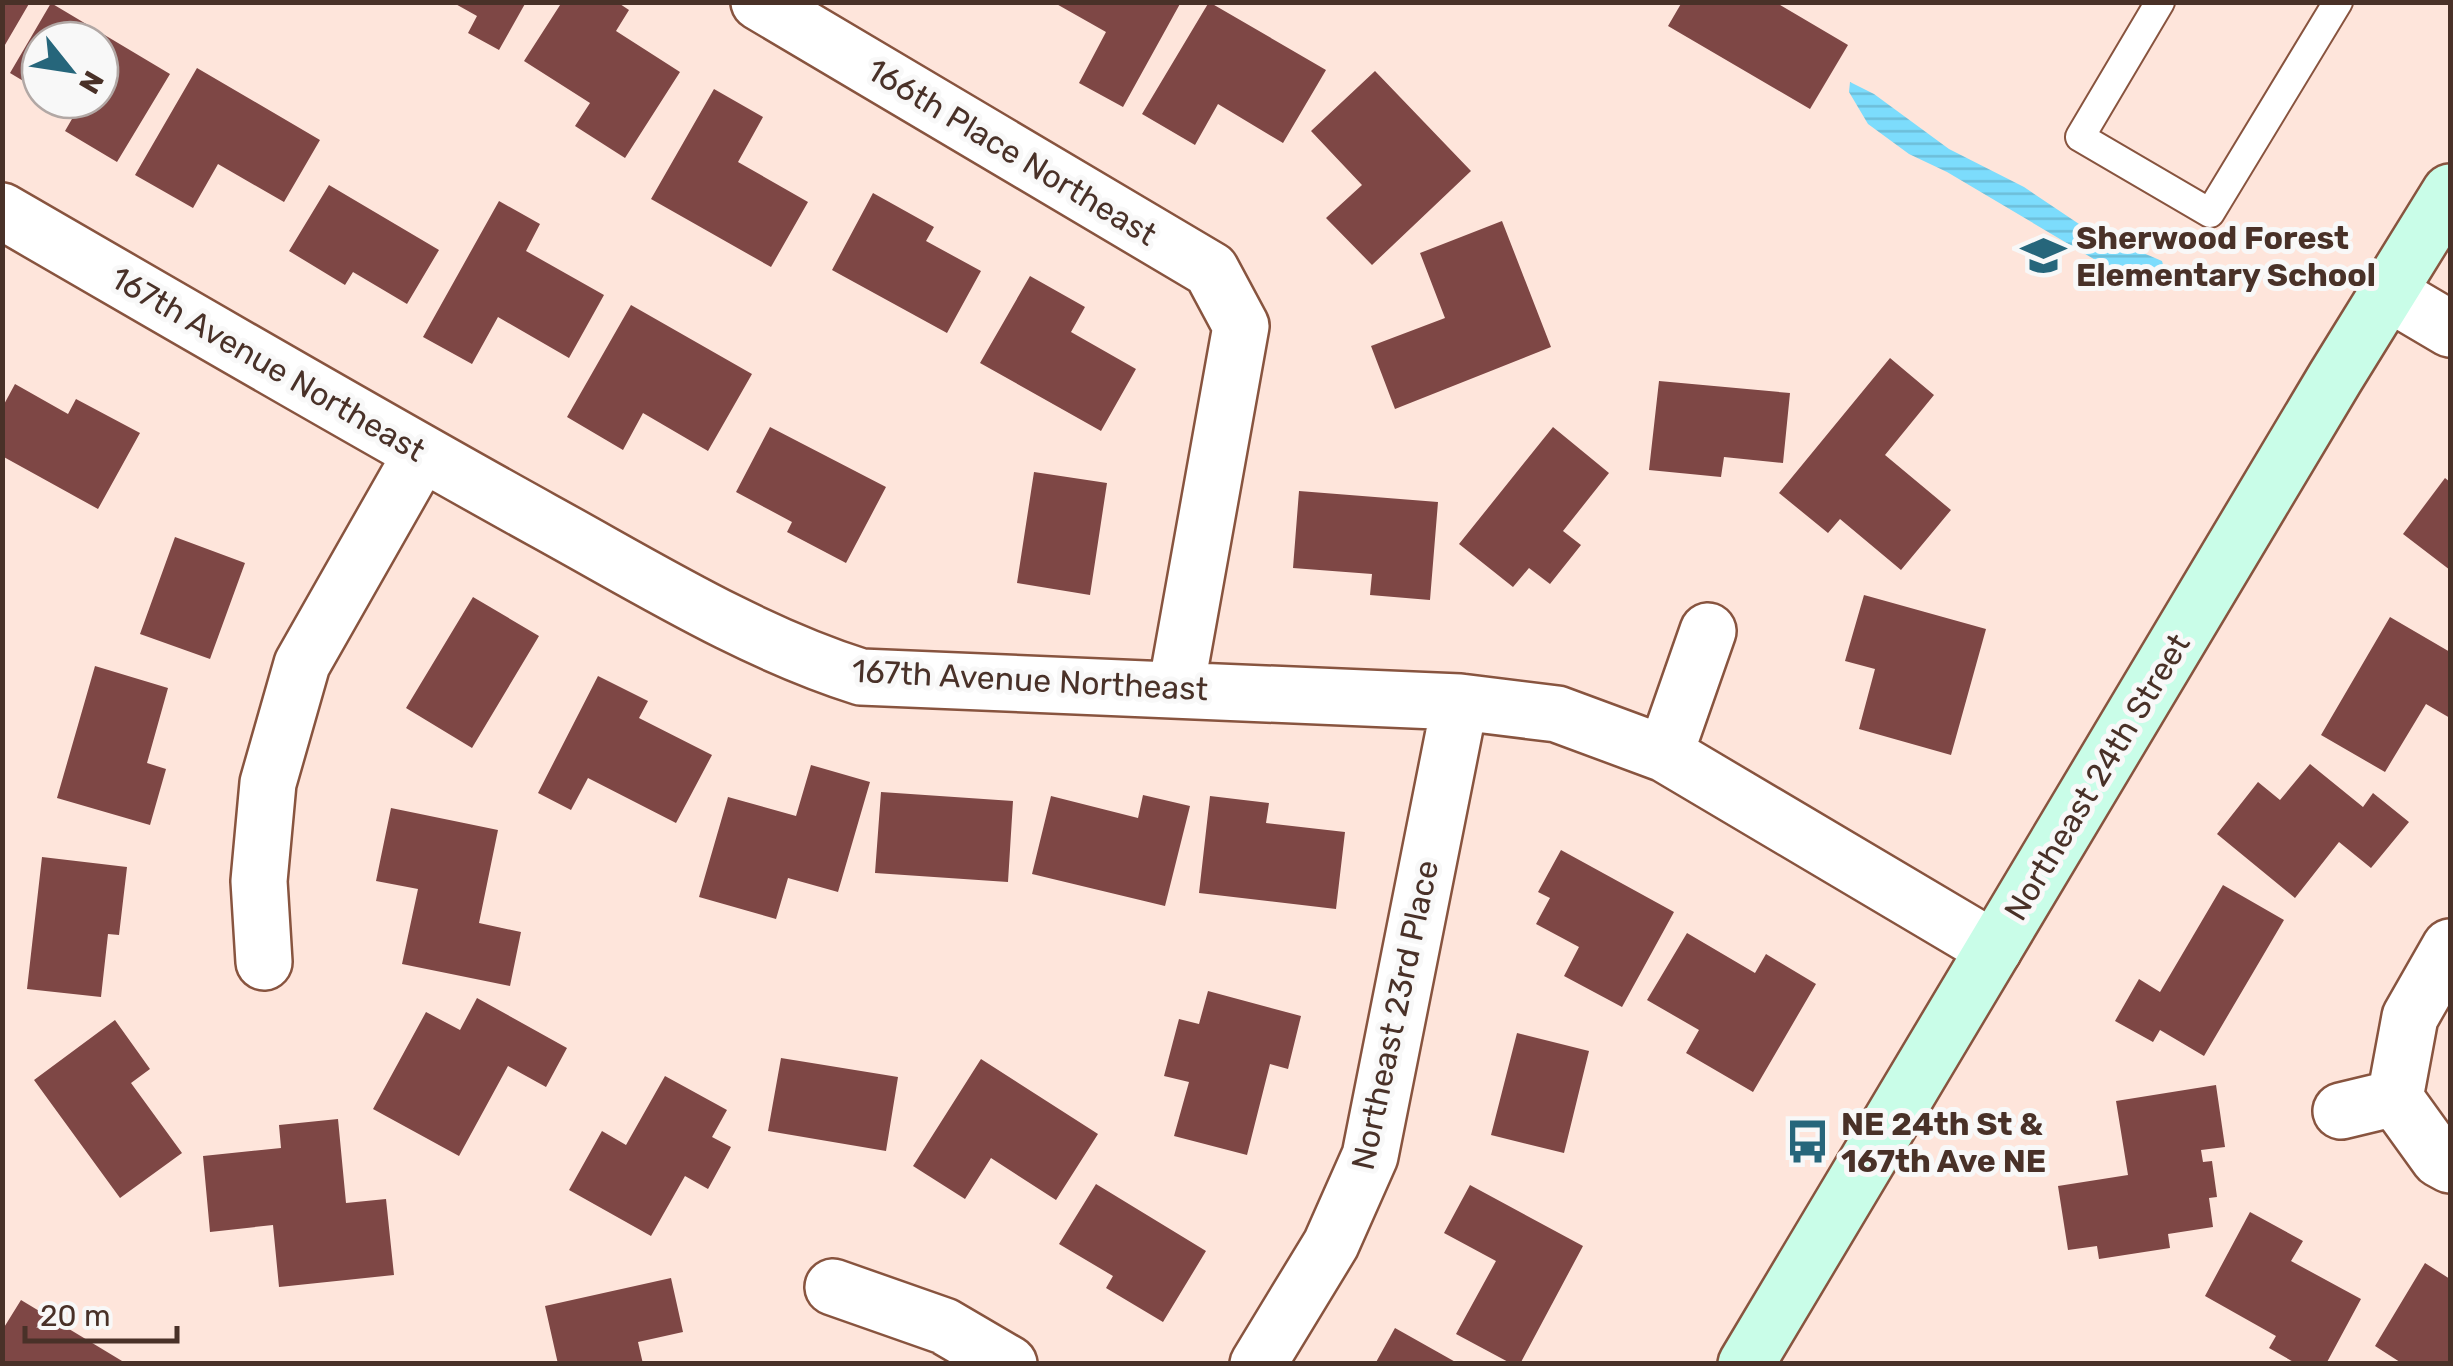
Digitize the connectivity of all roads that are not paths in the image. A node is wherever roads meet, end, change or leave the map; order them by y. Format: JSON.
{"nodes":[{"id":1,"x":758,"y":2,"type":"edge"},
{"id":2,"x":2160,"y":2,"type":"edge"},
{"id":3,"x":2338,"y":2,"type":"edge"},
{"id":4,"x":2450,"y":192,"type":"edge"},
{"id":5,"x":2,"y":211,"type":"edge"},
{"id":6,"x":2388,"y":293,"type":"junction"},
{"id":7,"x":2450,"y":329,"type":"edge"},
{"id":8,"x":422,"y":453,"type":"junction"},
{"id":9,"x":1708,"y":631,"type":"dead end"},
{"id":10,"x":1176,"y":688,"type":"junction"},
{"id":11,"x":1460,"y":702,"type":"junction"},
{"id":12,"x":1664,"y":754,"type":"junction"},
{"id":13,"x":2450,"y":947,"type":"edge"},
{"id":14,"x":1994,"y":949,"type":"junction"},
{"id":15,"x":264,"y":962,"type":"dead end"},
{"id":16,"x":2396,"y":1098,"type":"junction"},
{"id":17,"x":2341,"y":1111,"type":"dead end"},
{"id":18,"x":2450,"y":1166,"type":"edge"},
{"id":19,"x":833,"y":1286,"type":"dead end"},
{"id":20,"x":1009,"y":1364,"type":"edge"},
{"id":21,"x":1258,"y":1364,"type":"edge"},
{"id":22,"x":1746,"y":1364,"type":"edge"}],
"edges":[{"from":1,"to":10,"type":"street","name":"166th Place Northeast"},
{"from":2,"to":3,"type":"lane"},
{"from":4,"to":6,"type":"main road","name":"Northeast 24th Street"},
{"from":5,"to":8,"type":"street","name":"167th Avenue Northeast"},
{"from":6,"to":7,"type":"street"},
{"from":6,"to":14,"type":"main road","name":"Northeast 24th Street"},
{"from":8,"to":10,"type":"street","name":"167th Avenue Northeast"},
{"from":8,"to":15,"type":"street"},
{"from":9,"to":12,"type":"street"},
{"from":10,"to":11,"type":"street","name":"167th Avenue Northeast"},
{"from":11,"to":12,"type":"street","name":"167th Avenue Northeast"},
{"from":11,"to":21,"type":"street","name":"Northeast 23rd Place"},
{"from":12,"to":14,"type":"street","name":"167th Avenue Northeast"},
{"from":13,"to":16,"type":"street"},
{"from":14,"to":22,"type":"main road","name":"Northeast 24th Street"},
{"from":16,"to":17,"type":"street"},
{"from":16,"to":18,"type":"street"},
{"from":19,"to":20,"type":"street"}]}
